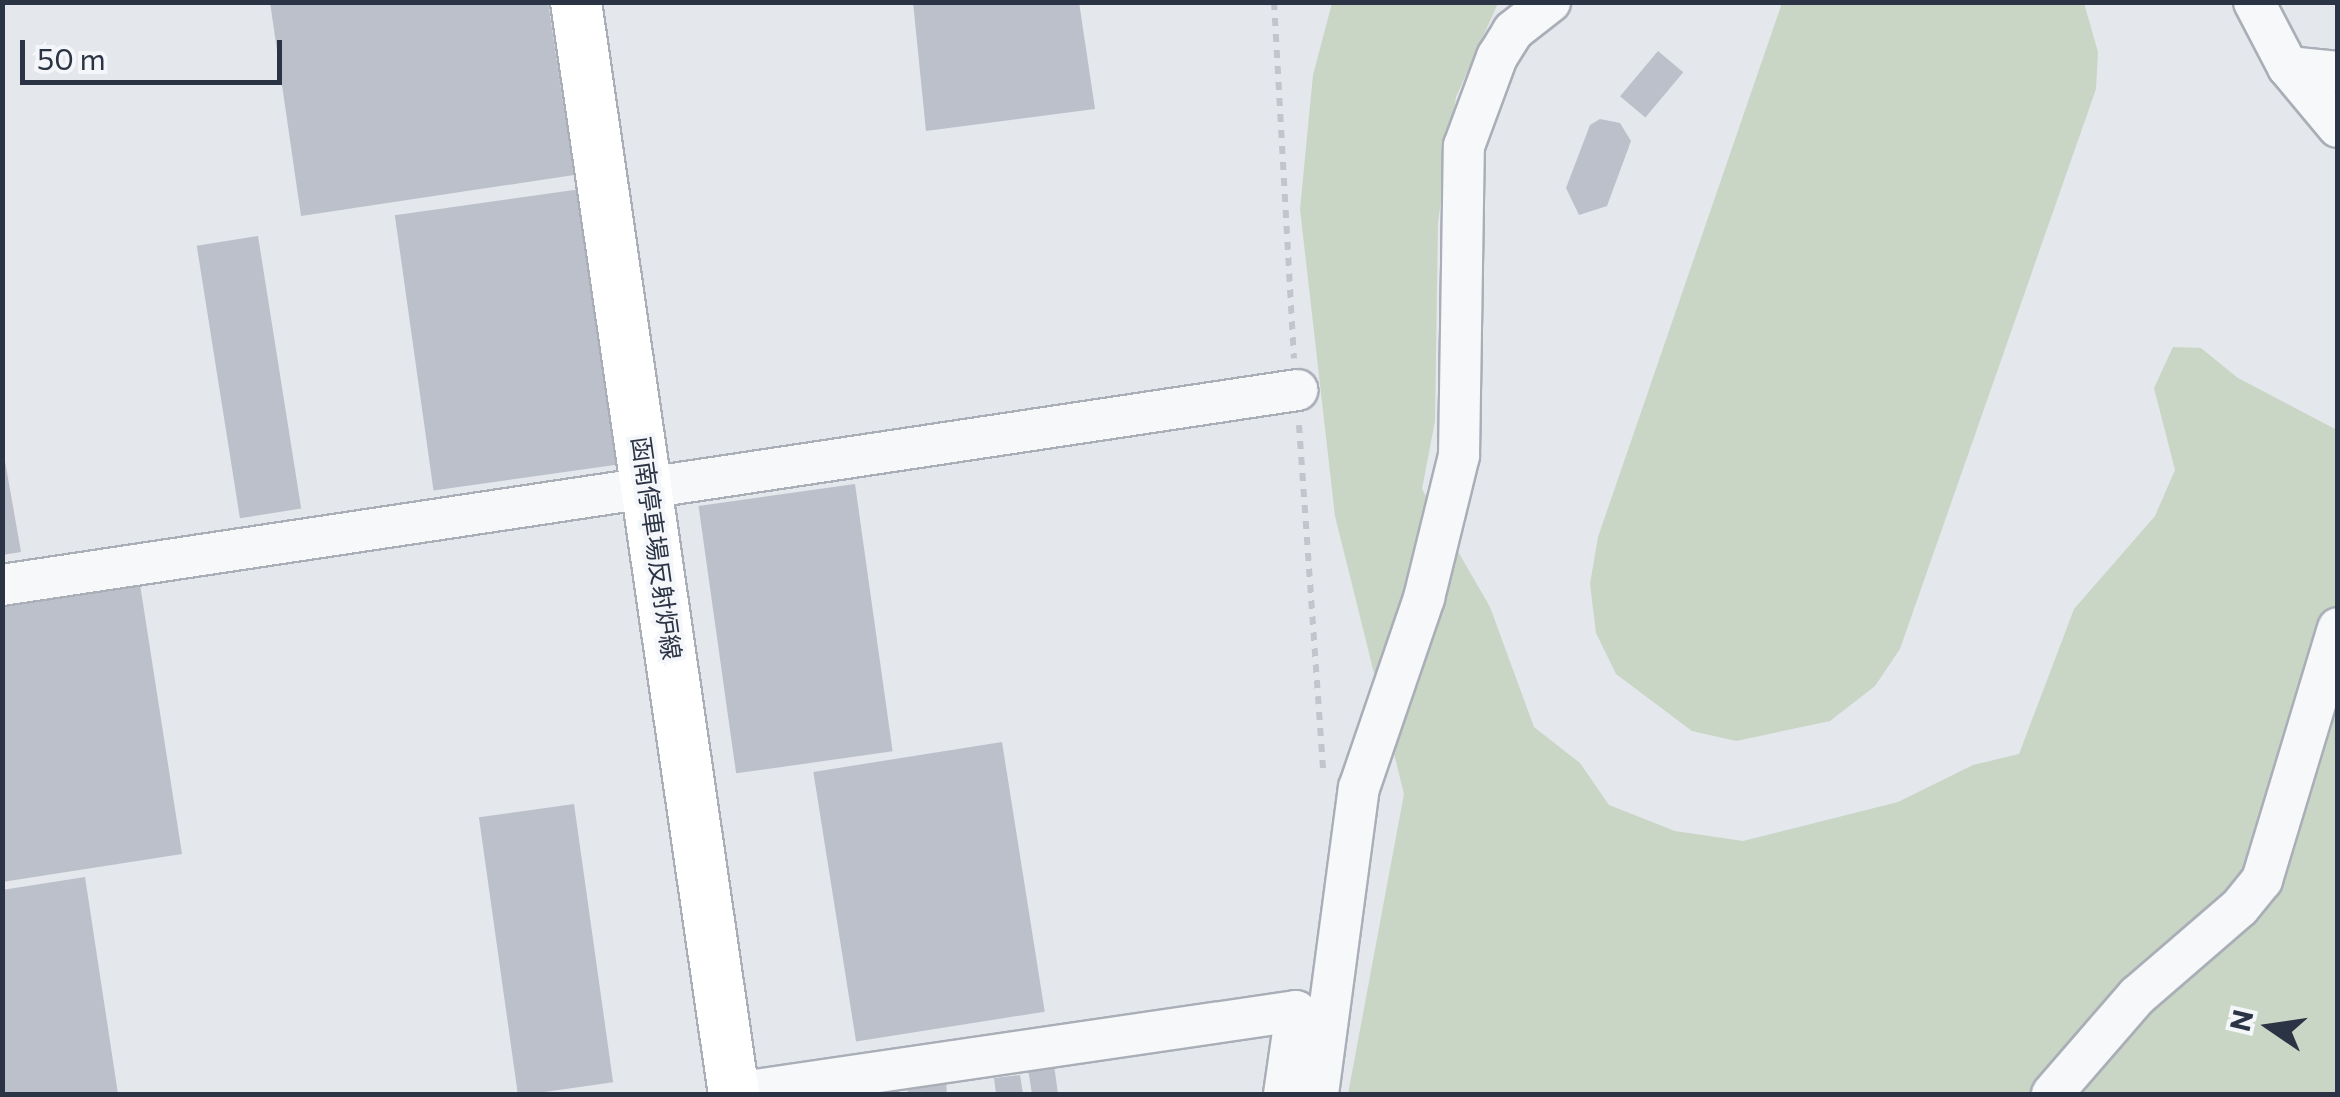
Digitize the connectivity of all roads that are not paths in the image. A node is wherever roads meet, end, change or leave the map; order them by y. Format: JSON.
{"nodes":[{"id":1,"x":576,"y":2,"type":"edge"},
{"id":2,"x":1550,"y":2,"type":"edge"},
{"id":3,"x":2254,"y":2,"type":"edge"},
{"id":4,"x":2288,"y":67,"type":"junction"},
{"id":5,"x":2338,"y":72,"type":"edge"},
{"id":6,"x":2338,"y":127,"type":"edge"},
{"id":7,"x":1297,"y":390,"type":"road end"},
{"id":8,"x":649,"y":489,"type":"junction"},
{"id":9,"x":2,"y":586,"type":"edge"},
{"id":10,"x":2338,"y":628,"type":"edge"},
{"id":11,"x":732,"y":1094,"type":"edge"},
{"id":12,"x":1284,"y":1094,"type":"edge"},
{"id":13,"x":1318,"y":1094,"type":"edge"},
{"id":14,"x":2052,"y":1094,"type":"edge"}],
"edges":[{"from":1,"to":8,"type":"main road","name":"函南停車場反射炉線"},
{"from":2,"to":13,"type":"street"},
{"from":3,"to":4,"type":"street"},
{"from":4,"to":5,"type":"street"},
{"from":4,"to":6,"type":"street"},
{"from":7,"to":8,"type":"street"},
{"from":8,"to":9,"type":"street"},
{"from":8,"to":11,"type":"main road","name":"函南停車場反射炉線"},
{"from":10,"to":14,"type":"street"},
{"from":11,"to":12,"type":"street"}]}
